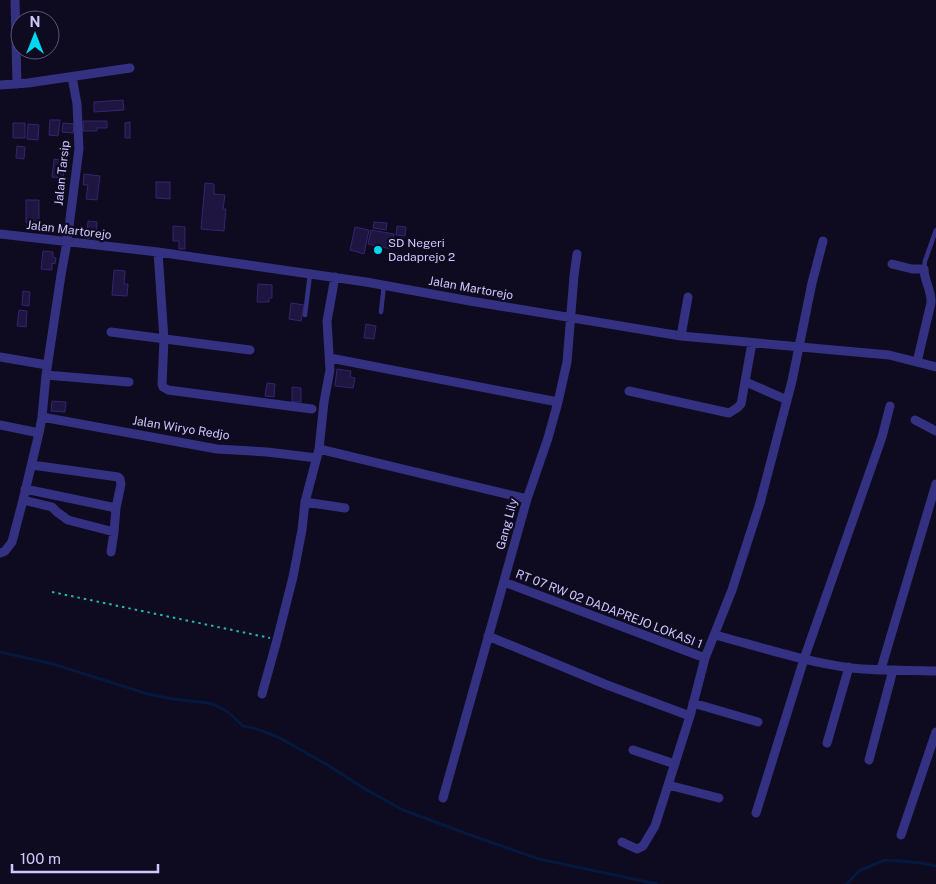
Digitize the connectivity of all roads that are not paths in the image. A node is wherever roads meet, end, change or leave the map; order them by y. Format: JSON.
{"nodes":[{"id":1,"x":15,"y":0,"type":"edge"},
{"id":2,"x":130,"y":68,"type":"dead end"},
{"id":3,"x":72,"y":77,"type":"junction"},
{"id":4,"x":16,"y":84,"type":"junction"},
{"id":5,"x":0,"y":85,"type":"edge"},
{"id":6,"x":936,"y":230,"type":"edge"},
{"id":7,"x":0,"y":234,"type":"edge"},
{"id":8,"x":823,"y":241,"type":"dead end"},
{"id":9,"x":67,"y":242,"type":"junction"},
{"id":10,"x":158,"y":252,"type":"junction"},
{"id":11,"x":577,"y":254,"type":"dead end"},
{"id":12,"x":892,"y":264,"type":"dead end"},
{"id":13,"x":924,"y":269,"type":"junction"},
{"id":14,"x":310,"y":274,"type":"junction"},
{"id":15,"x":335,"y":277,"type":"junction"},
{"id":16,"x":384,"y":285,"type":"junction"},
{"id":17,"x":688,"y":297,"type":"dead end"},
{"id":18,"x":381,"y":312,"type":"dead end"},
{"id":19,"x":305,"y":315,"type":"dead end"},
{"id":20,"x":570,"y":318,"type":"junction"},
{"id":21,"x":111,"y":332,"type":"dead end"},
{"id":22,"x":681,"y":336,"type":"junction"},
{"id":23,"x":164,"y":339,"type":"junction"},
{"id":24,"x":752,"y":343,"type":"junction"},
{"id":25,"x":800,"y":347,"type":"junction"},
{"id":26,"x":250,"y":350,"type":"dead end"},
{"id":27,"x":0,"y":357,"type":"edge"},
{"id":28,"x":330,"y":358,"type":"junction"},
{"id":29,"x":917,"y":362,"type":"junction"},
{"id":30,"x":47,"y":365,"type":"junction"},
{"id":31,"x":936,"y":367,"type":"edge"},
{"id":32,"x":46,"y":375,"type":"junction"},
{"id":33,"x":129,"y":382,"type":"dead end"},
{"id":34,"x":746,"y":382,"type":"junction"},
{"id":35,"x":629,"y":390,"type":"dead end"},
{"id":36,"x":787,"y":400,"type":"junction"},
{"id":37,"x":558,"y":402,"type":"junction"},
{"id":38,"x":890,"y":406,"type":"dead end"},
{"id":39,"x":312,"y":409,"type":"dead end"},
{"id":40,"x":42,"y":417,"type":"junction"},
{"id":41,"x":915,"y":420,"type":"dead end"},
{"id":42,"x":0,"y":425,"type":"edge"},
{"id":43,"x":936,"y":431,"type":"edge"},
{"id":44,"x":39,"y":433,"type":"junction"},
{"id":45,"x":318,"y":454,"type":"junction"},
{"id":46,"x":32,"y":465,"type":"junction"},
{"id":47,"x":936,"y":484,"type":"edge"},
{"id":48,"x":25,"y":489,"type":"junction"},
{"id":49,"x":527,"y":498,"type":"junction"},
{"id":50,"x":23,"y":500,"type":"junction"},
{"id":51,"x":305,"y":502,"type":"junction"},
{"id":52,"x":116,"y":508,"type":"junction"},
{"id":53,"x":345,"y":508,"type":"dead end"},
{"id":54,"x":114,"y":532,"type":"junction"},
{"id":55,"x":3,"y":552,"type":"edge"},
{"id":56,"x":111,"y":552,"type":"dead end"},
{"id":57,"x":504,"y":582,"type":"junction"},
{"id":58,"x":715,"y":635,"type":"junction"},
{"id":59,"x":488,"y":636,"type":"junction"},
{"id":60,"x":705,"y":658,"type":"junction"},
{"id":61,"x":804,"y":659,"type":"junction"},
{"id":62,"x":849,"y":667,"type":"junction"},
{"id":63,"x":882,"y":669,"type":"junction"},
{"id":64,"x":893,"y":670,"type":"junction"},
{"id":65,"x":936,"y":671,"type":"edge"},
{"id":66,"x":262,"y":694,"type":"dead end"},
{"id":67,"x":693,"y":703,"type":"junction"},
{"id":68,"x":690,"y":716,"type":"junction"},
{"id":69,"x":758,"y":722,"type":"dead end"},
{"id":70,"x":936,"y":732,"type":"edge"},
{"id":71,"x":827,"y":743,"type":"dead end"},
{"id":72,"x":633,"y":750,"type":"dead end"},
{"id":73,"x":869,"y":760,"type":"dead end"},
{"id":74,"x":675,"y":764,"type":"junction"},
{"id":75,"x":668,"y":785,"type":"junction"},
{"id":76,"x":443,"y":798,"type":"dead end"},
{"id":77,"x":719,"y":798,"type":"dead end"},
{"id":78,"x":756,"y":813,"type":"dead end"},
{"id":79,"x":901,"y":835,"type":"dead end"},
{"id":80,"x":622,"y":842,"type":"dead end"}],
"edges":[{"from":1,"to":4,"type":"street"},
{"from":2,"to":3,"type":"street"},
{"from":3,"to":4,"type":"street"},
{"from":3,"to":9,"type":"street","name":"Jalan Tarsip"},
{"from":4,"to":5,"type":"street"},
{"from":6,"to":13,"type":"lane"},
{"from":7,"to":9,"type":"street","name":"Jalan Martorejo"},
{"from":8,"to":25,"type":"street"},
{"from":9,"to":10,"type":"street","name":"Jalan Martorejo"},
{"from":9,"to":30,"type":"street","name":"Jalan Tarsip"},
{"from":10,"to":14,"type":"street","name":"Jalan Martorejo"},
{"from":10,"to":23,"type":"street"},
{"from":11,"to":20,"type":"street","name":"Gang Lily"},
{"from":12,"to":13,"type":"street"},
{"from":13,"to":29,"type":"street"},
{"from":14,"to":15,"type":"street","name":"Jalan Martorejo"},
{"from":14,"to":19,"type":"lane"},
{"from":15,"to":16,"type":"street","name":"Jalan Martorejo"},
{"from":15,"to":28,"type":"street"},
{"from":16,"to":18,"type":"lane"},
{"from":16,"to":20,"type":"street","name":"Jalan Martorejo"},
{"from":17,"to":22,"type":"street"},
{"from":20,"to":22,"type":"street","name":"Jalan Martorejo"},
{"from":20,"to":37,"type":"street","name":"Gang Lily"},
{"from":21,"to":23,"type":"street"},
{"from":22,"to":24,"type":"street","name":"Jalan Martorejo"},
{"from":23,"to":26,"type":"street"},
{"from":23,"to":39,"type":"street"},
{"from":24,"to":25,"type":"street","name":"Jalan Martorejo"},
{"from":24,"to":34,"type":"street"},
{"from":25,"to":29,"type":"street","name":"Jalan Martorejo"},
{"from":25,"to":36,"type":"street"},
{"from":27,"to":30,"type":"street"},
{"from":28,"to":37,"type":"street"},
{"from":28,"to":45,"type":"street"},
{"from":29,"to":31,"type":"street","name":"Jalan Martorejo"},
{"from":30,"to":32,"type":"street","name":"Jalan Tarsip"},
{"from":32,"to":33,"type":"street"},
{"from":32,"to":40,"type":"street","name":"Jalan Tarsip"},
{"from":34,"to":35,"type":"street"},
{"from":34,"to":36,"type":"street"},
{"from":36,"to":58,"type":"street"},
{"from":37,"to":49,"type":"street","name":"Gang Lily"},
{"from":38,"to":61,"type":"street"},
{"from":40,"to":44,"type":"street","name":"Jalan Tarsip"},
{"from":40,"to":45,"type":"street","name":"Jalan Wiryo Redjo"},
{"from":41,"to":43,"type":"street"},
{"from":42,"to":44,"type":"street"},
{"from":44,"to":46,"type":"street","name":"Jalan Tarsip"},
{"from":45,"to":49,"type":"street","name":"Jalan Wiryo Redjo"},
{"from":45,"to":51,"type":"street"},
{"from":46,"to":48,"type":"street","name":"Jalan Tarsip"},
{"from":46,"to":52,"type":"street"},
{"from":47,"to":63,"type":"street"},
{"from":48,"to":50,"type":"street","name":"Jalan Tarsip"},
{"from":48,"to":52,"type":"street"},
{"from":49,"to":57,"type":"street","name":"Gang Lily"},
{"from":50,"to":54,"type":"street"},
{"from":50,"to":55,"type":"street","name":"Jalan Tarsip"},
{"from":51,"to":53,"type":"street"},
{"from":51,"to":66,"type":"street"},
{"from":52,"to":54,"type":"street"},
{"from":54,"to":56,"type":"street"},
{"from":57,"to":59,"type":"street","name":"Gang Lily"},
{"from":57,"to":60,"type":"street","name":"RT 07 RW 02 DADAPREJO LOKASI 1"},
{"from":58,"to":60,"type":"street"},
{"from":58,"to":61,"type":"street"},
{"from":59,"to":68,"type":"street"},
{"from":59,"to":76,"type":"street","name":"Gang Lily"},
{"from":60,"to":67,"type":"street"},
{"from":61,"to":62,"type":"street"},
{"from":61,"to":78,"type":"street"},
{"from":62,"to":63,"type":"street"},
{"from":62,"to":71,"type":"street"},
{"from":63,"to":64,"type":"street"},
{"from":64,"to":65,"type":"street"},
{"from":64,"to":73,"type":"street"},
{"from":67,"to":68,"type":"street"},
{"from":67,"to":69,"type":"street"},
{"from":68,"to":74,"type":"street"},
{"from":70,"to":79,"type":"street"},
{"from":72,"to":74,"type":"street"},
{"from":74,"to":75,"type":"street"},
{"from":75,"to":77,"type":"street"},
{"from":75,"to":80,"type":"street"}]}
